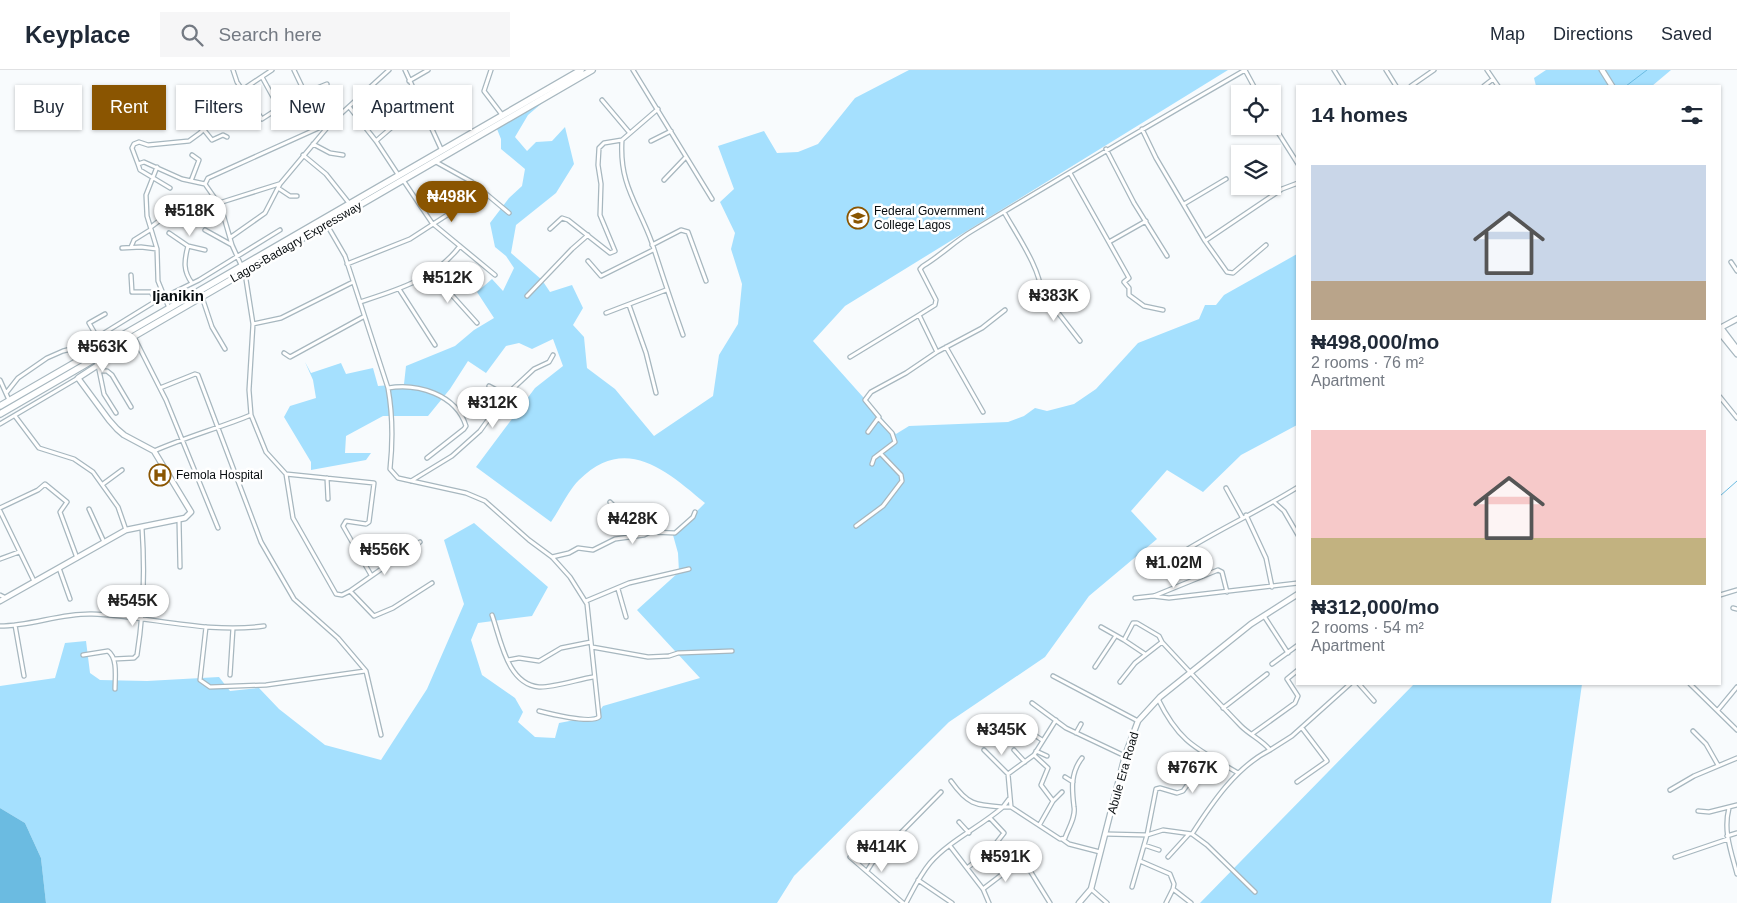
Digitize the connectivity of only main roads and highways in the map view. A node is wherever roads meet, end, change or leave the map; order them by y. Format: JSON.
{"nodes":[{"id":1,"x":581,"y":70,"type":"edge"},
{"id":2,"x":592,"y":70,"type":"edge"},
{"id":3,"x":401,"y":178,"type":"junction"},
{"id":4,"x":243,"y":270,"type":"junction"},
{"id":5,"x":0,"y":406,"type":"edge"},
{"id":6,"x":0,"y":414,"type":"edge"}],
"edges":[{"from":1,"to":3,"type":"highway","name":"Lagos-Badagry Expressway"},
{"from":2,"to":3,"type":"highway","name":"Lagos-Badagry Expressway"},
{"from":3,"to":4,"type":"highway","name":"Lagos-Badagry Expressway"},
{"from":3,"to":4,"type":"highway","name":"Lagos-Badagry Expressway"},
{"from":4,"to":5,"type":"highway","name":"Lagos-Badagry Expressway"},
{"from":4,"to":6,"type":"highway","name":"Lagos-Badagry Expressway"}]}
